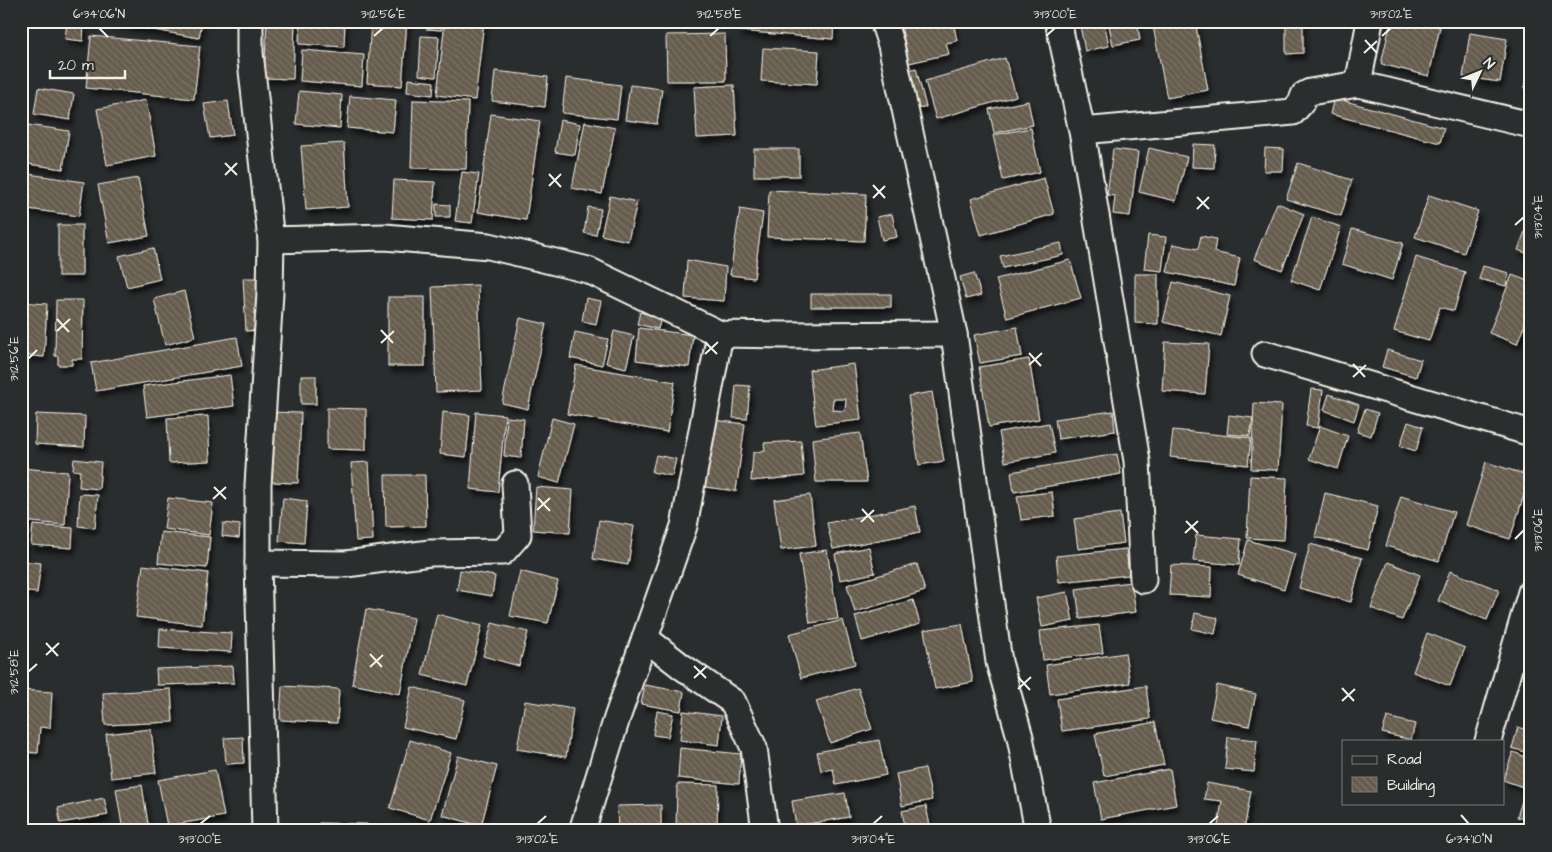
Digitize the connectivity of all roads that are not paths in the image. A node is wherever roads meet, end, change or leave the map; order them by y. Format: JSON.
{"nodes":[{"id":1,"x":250,"y":21,"type":"edge"},
{"id":2,"x":883,"y":21,"type":"edge"},
{"id":3,"x":1058,"y":21,"type":"edge"},
{"id":4,"x":1370,"y":21,"type":"edge"},
{"id":5,"x":1358,"y":84,"type":"junction"},
{"id":6,"x":1531,"y":125,"type":"edge"},
{"id":7,"x":1082,"y":131,"type":"junction"},
{"id":8,"x":271,"y":240,"type":"junction"},
{"id":9,"x":720,"y":334,"type":"junction"},
{"id":10,"x":954,"y":334,"type":"junction"},
{"id":11,"x":1265,"y":354,"type":"dead end"},
{"id":12,"x":1531,"y":432,"type":"edge"},
{"id":13,"x":515,"y":484,"type":"dead end"},
{"id":14,"x":258,"y":562,"type":"junction"},
{"id":15,"x":1143,"y":580,"type":"dead end"},
{"id":16,"x":1531,"y":592,"type":"edge"},
{"id":17,"x":645,"y":638,"type":"junction"},
{"id":18,"x":1488,"y":740,"type":"edge"},
{"id":19,"x":265,"y":831,"type":"edge"},
{"id":20,"x":582,"y":831,"type":"edge"},
{"id":21,"x":764,"y":831,"type":"edge"},
{"id":22,"x":1038,"y":831,"type":"edge"}],
"edges":[{"from":1,"to":8,"type":"street"},
{"from":2,"to":10,"type":"street"},
{"from":3,"to":7,"type":"street"},
{"from":4,"to":5,"type":"street"},
{"from":5,"to":6,"type":"street"},
{"from":5,"to":7,"type":"street"},
{"from":7,"to":15,"type":"street"},
{"from":8,"to":9,"type":"street"},
{"from":8,"to":14,"type":"street"},
{"from":9,"to":10,"type":"street"},
{"from":9,"to":17,"type":"street"},
{"from":10,"to":22,"type":"street"},
{"from":11,"to":12,"type":"street"},
{"from":13,"to":14,"type":"street"},
{"from":14,"to":19,"type":"street"},
{"from":16,"to":18,"type":"street"},
{"from":17,"to":20,"type":"street"},
{"from":17,"to":21,"type":"street"}]}
